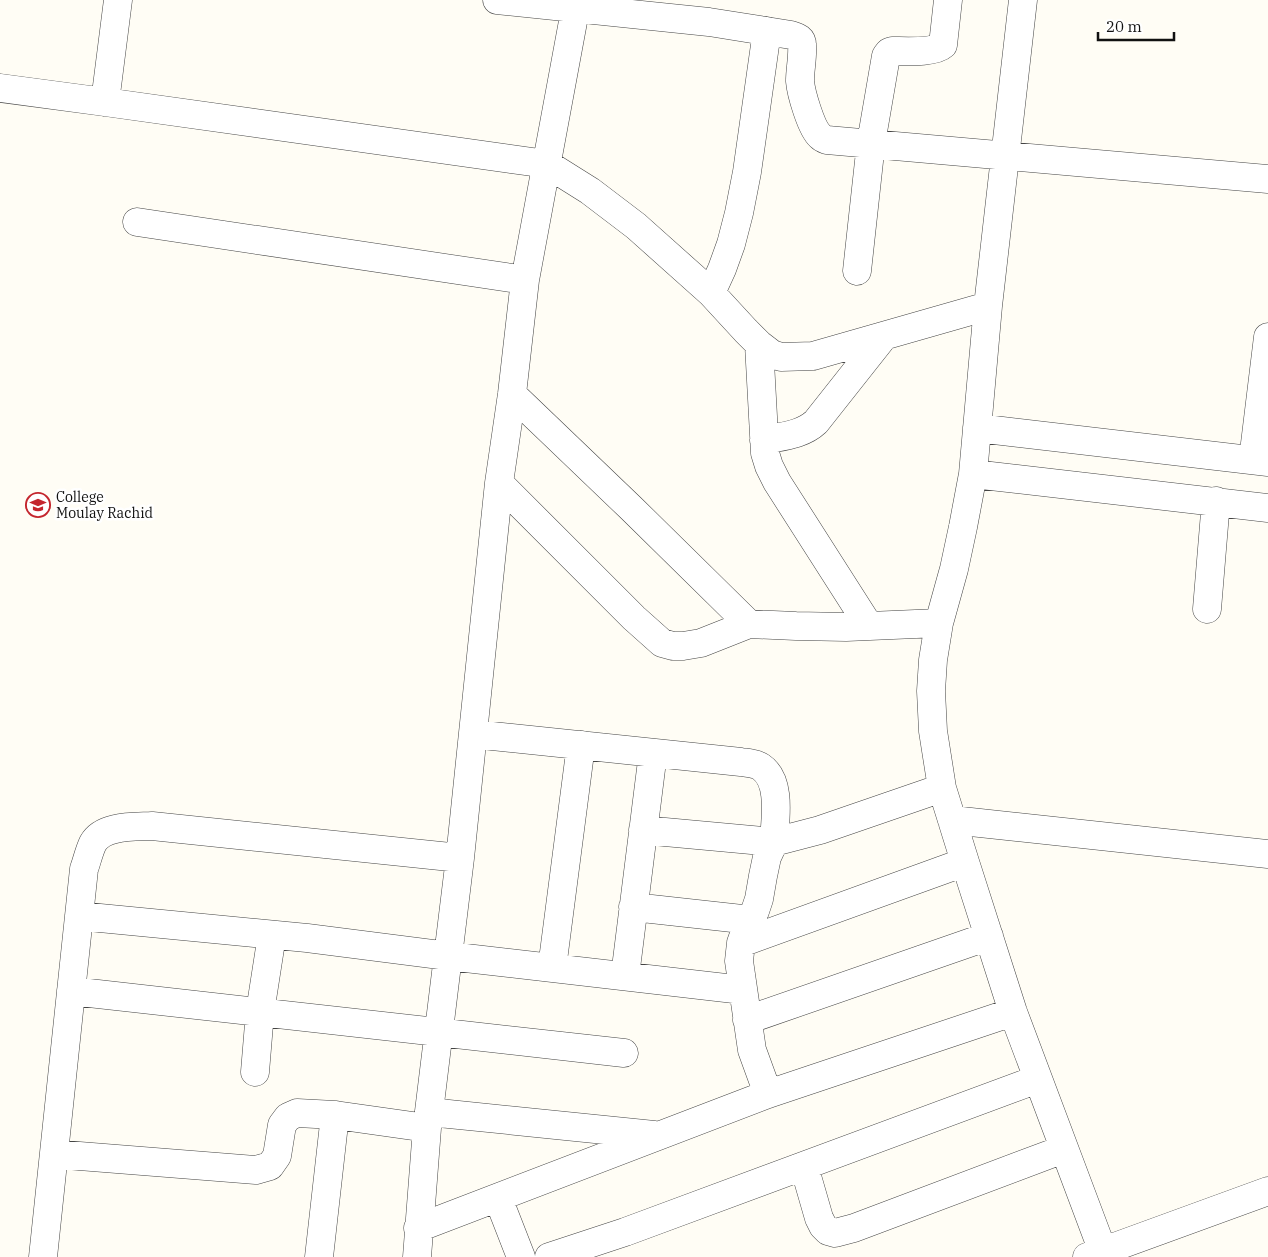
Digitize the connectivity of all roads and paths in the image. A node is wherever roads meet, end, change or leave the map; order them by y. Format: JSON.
{"nodes":[{"id":1,"x":118,"y":0,"type":"edge"},
{"id":2,"x":497,"y":0,"type":"edge"},
{"id":3,"x":948,"y":0,"type":"edge"},
{"id":4,"x":1023,"y":0,"type":"edge"},
{"id":5,"x":576,"y":4,"type":"edge"},
{"id":6,"x":767,"y":31,"type":"junction"},
{"id":7,"x":0,"y":88,"type":"edge"},
{"id":8,"x":105,"y":102,"type":"junction"},
{"id":9,"x":871,"y":143,"type":"junction"},
{"id":10,"x":1006,"y":155,"type":"junction"},
{"id":11,"x":547,"y":164,"type":"junction"},
{"id":12,"x":1268,"y":179,"type":"edge"},
{"id":13,"x":137,"y":222,"type":"dead end"},
{"id":14,"x":858,"y":271,"type":"dead end"},
{"id":15,"x":525,"y":280,"type":"junction"},
{"id":16,"x":711,"y":293,"type":"junction"},
{"id":17,"x":988,"y":306,"type":"junction"},
{"id":18,"x":884,"y":336,"type":"junction"},
{"id":19,"x":1268,"y":336,"type":"edge"},
{"id":20,"x":759,"y":344,"type":"junction"},
{"id":21,"x":512,"y":394,"type":"junction"},
{"id":22,"x":977,"y":428,"type":"junction"},
{"id":23,"x":764,"y":440,"type":"junction"},
{"id":24,"x":1261,"y":461,"type":"edge"},
{"id":25,"x":973,"y":474,"type":"junction"},
{"id":26,"x":499,"y":482,"type":"junction"},
{"id":27,"x":1216,"y":501,"type":"junction"},
{"id":28,"x":1268,"y":508,"type":"edge"},
{"id":29,"x":1207,"y":609,"type":"dead end"},
{"id":30,"x":939,"y":623,"type":"junction"},
{"id":31,"x":749,"y":624,"type":"junction"},
{"id":32,"x":869,"y":626,"type":"junction"},
{"id":33,"x":473,"y":734,"type":"junction"},
{"id":34,"x":581,"y":745,"type":"junction"},
{"id":35,"x":653,"y":752,"type":"junction"},
{"id":36,"x":942,"y":788,"type":"junction"},
{"id":37,"x":952,"y":820,"type":"junction"},
{"id":38,"x":643,"y":830,"type":"junction"},
{"id":39,"x":774,"y":842,"type":"junction"},
{"id":40,"x":1268,"y":854,"type":"edge"},
{"id":41,"x":460,"y":858,"type":"junction"},
{"id":42,"x":964,"y":862,"type":"junction"},
{"id":43,"x":634,"y":906,"type":"junction"},
{"id":44,"x":79,"y":916,"type":"junction"},
{"id":45,"x":746,"y":932,"type":"junction"},
{"id":46,"x":272,"y":935,"type":"junction"},
{"id":47,"x":989,"y":936,"type":"junction"},
{"id":48,"x":448,"y":956,"type":"junction"},
{"id":49,"x":552,"y":968,"type":"junction"},
{"id":50,"x":625,"y":976,"type":"junction"},
{"id":51,"x":743,"y":990,"type":"junction"},
{"id":52,"x":71,"y":991,"type":"junction"},
{"id":53,"x":260,"y":1012,"type":"junction"},
{"id":54,"x":1013,"y":1012,"type":"junction"},
{"id":55,"x":747,"y":1020,"type":"junction"},
{"id":56,"x":438,"y":1032,"type":"junction"},
{"id":57,"x":624,"y":1053,"type":"dead end"},
{"id":58,"x":255,"y":1072,"type":"dead end"},
{"id":59,"x":1038,"y":1079,"type":"junction"},
{"id":60,"x":768,"y":1094,"type":"junction"},
{"id":61,"x":335,"y":1114,"type":"junction"},
{"id":62,"x":428,"y":1120,"type":"junction"},
{"id":63,"x":659,"y":1136,"type":"junction"},
{"id":64,"x":1064,"y":1149,"type":"junction"},
{"id":65,"x":54,"y":1154,"type":"junction"},
{"id":66,"x":804,"y":1166,"type":"junction"},
{"id":67,"x":1268,"y":1191,"type":"edge"},
{"id":68,"x":498,"y":1198,"type":"junction"},
{"id":69,"x":418,"y":1228,"type":"junction"},
{"id":70,"x":1098,"y":1255,"type":"edge"},
{"id":71,"x":43,"y":1257,"type":"edge"},
{"id":72,"x":319,"y":1257,"type":"edge"},
{"id":73,"x":416,"y":1257,"type":"edge"},
{"id":74,"x":521,"y":1257,"type":"edge"},
{"id":75,"x":549,"y":1257,"type":"edge"}],
"edges":[{"from":1,"to":8,"type":"street"},
{"from":2,"to":5,"type":"street"},
{"from":3,"to":9,"type":"street"},
{"from":4,"to":10,"type":"street"},
{"from":5,"to":6,"type":"street"},
{"from":5,"to":11,"type":"street"},
{"from":6,"to":9,"type":"street"},
{"from":6,"to":16,"type":"street"},
{"from":7,"to":8,"type":"street"},
{"from":8,"to":11,"type":"street"},
{"from":9,"to":10,"type":"street"},
{"from":9,"to":14,"type":"street"},
{"from":10,"to":12,"type":"street"},
{"from":10,"to":17,"type":"street"},
{"from":11,"to":15,"type":"street"},
{"from":11,"to":16,"type":"street"},
{"from":13,"to":15,"type":"street"},
{"from":15,"to":21,"type":"street"},
{"from":16,"to":20,"type":"street"},
{"from":17,"to":18,"type":"street"},
{"from":17,"to":22,"type":"street"},
{"from":18,"to":20,"type":"street"},
{"from":18,"to":23,"type":"street"},
{"from":19,"to":24,"type":"street"},
{"from":20,"to":23,"type":"street"},
{"from":21,"to":26,"type":"street"},
{"from":21,"to":31,"type":"street"},
{"from":22,"to":24,"type":"street"},
{"from":22,"to":25,"type":"street"},
{"from":23,"to":32,"type":"street"},
{"from":25,"to":27,"type":"street"},
{"from":25,"to":30,"type":"street"},
{"from":26,"to":31,"type":"street"},
{"from":26,"to":33,"type":"street"},
{"from":27,"to":28,"type":"street"},
{"from":27,"to":29,"type":"street"},
{"from":30,"to":32,"type":"street"},
{"from":30,"to":36,"type":"street"},
{"from":31,"to":32,"type":"street"},
{"from":33,"to":34,"type":"street"},
{"from":33,"to":41,"type":"street"},
{"from":34,"to":35,"type":"street"},
{"from":34,"to":49,"type":"street"},
{"from":35,"to":38,"type":"street"},
{"from":35,"to":39,"type":"street"},
{"from":36,"to":37,"type":"street"},
{"from":36,"to":39,"type":"street"},
{"from":37,"to":40,"type":"street"},
{"from":37,"to":42,"type":"street"},
{"from":38,"to":39,"type":"street"},
{"from":38,"to":43,"type":"street"},
{"from":39,"to":45,"type":"street"},
{"from":41,"to":44,"type":"street"},
{"from":41,"to":48,"type":"street"},
{"from":42,"to":45,"type":"street"},
{"from":42,"to":47,"type":"street"},
{"from":43,"to":45,"type":"street"},
{"from":43,"to":50,"type":"street"},
{"from":44,"to":46,"type":"street"},
{"from":44,"to":52,"type":"street"},
{"from":45,"to":51,"type":"street"},
{"from":46,"to":48,"type":"street"},
{"from":46,"to":53,"type":"street"},
{"from":47,"to":54,"type":"street"},
{"from":47,"to":55,"type":"street"},
{"from":48,"to":49,"type":"street"},
{"from":48,"to":56,"type":"street"},
{"from":49,"to":50,"type":"street"},
{"from":50,"to":51,"type":"street"},
{"from":51,"to":55,"type":"street"},
{"from":52,"to":53,"type":"street"},
{"from":52,"to":65,"type":"street"},
{"from":53,"to":56,"type":"street"},
{"from":53,"to":58,"type":"street"},
{"from":54,"to":59,"type":"street"},
{"from":54,"to":60,"type":"street"},
{"from":55,"to":60,"type":"street"},
{"from":56,"to":57,"type":"street"},
{"from":56,"to":62,"type":"street"},
{"from":59,"to":64,"type":"street"},
{"from":59,"to":66,"type":"street"},
{"from":60,"to":63,"type":"street"},
{"from":61,"to":62,"type":"street"},
{"from":61,"to":65,"type":"street"},
{"from":61,"to":72,"type":"street"},
{"from":62,"to":63,"type":"street"},
{"from":62,"to":69,"type":"street"},
{"from":63,"to":68,"type":"street"},
{"from":64,"to":66,"type":"street"},
{"from":64,"to":70,"type":"street"},
{"from":65,"to":71,"type":"street"},
{"from":66,"to":75,"type":"street"},
{"from":67,"to":70,"type":"street"},
{"from":68,"to":69,"type":"street"},
{"from":68,"to":74,"type":"street"},
{"from":69,"to":73,"type":"street"}]}
